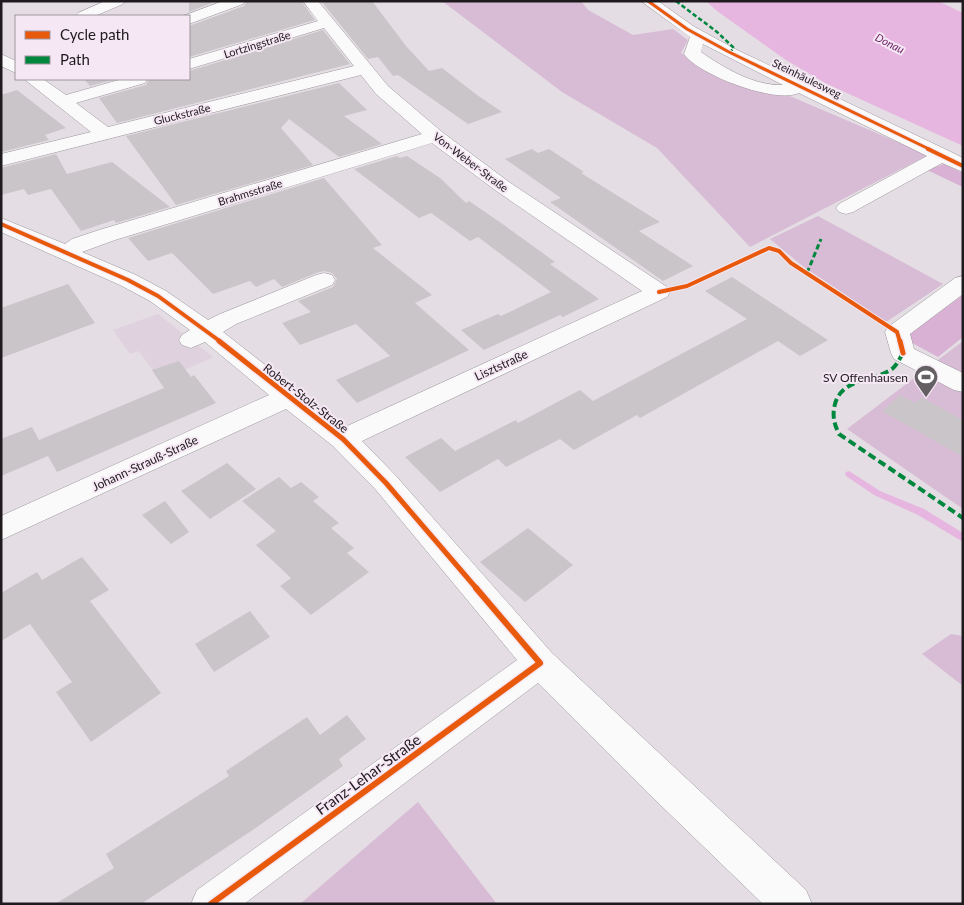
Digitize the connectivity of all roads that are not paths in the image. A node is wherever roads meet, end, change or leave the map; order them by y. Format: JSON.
{"nodes":[{"id":1,"x":118,"y":1,"type":"edge"},
{"id":2,"x":238,"y":1,"type":"edge"},
{"id":3,"x":310,"y":1,"type":"edge"},
{"id":4,"x":648,"y":1,"type":"edge"},
{"id":5,"x":85,"y":15,"type":"edge"},
{"id":6,"x":190,"y":19,"type":"edge"},
{"id":7,"x":326,"y":23,"type":"junction"},
{"id":8,"x":4,"y":53,"type":"edge"},
{"id":9,"x":190,"y":64,"type":"edge"},
{"id":10,"x":15,"y":67,"type":"edge"},
{"id":11,"x":363,"y":69,"type":"junction"},
{"id":12,"x":35,"y":80,"type":"edge"},
{"id":13,"x":136,"y":80,"type":"edge"},
{"id":14,"x":62,"y":102,"type":"junction"},
{"id":15,"x":104,"y":133,"type":"junction"},
{"id":16,"x":435,"y":136,"type":"junction"},
{"id":17,"x":942,"y":156,"type":"junction"},
{"id":18,"x":1,"y":160,"type":"edge"},
{"id":19,"x":963,"y":166,"type":"edge"},
{"id":20,"x":846,"y":208,"type":"dead end"},
{"id":21,"x":1,"y":224,"type":"edge"},
{"id":22,"x":67,"y":252,"type":"junction"},
{"id":23,"x":324,"y":280,"type":"dead end"},
{"id":24,"x":963,"y":283,"type":"edge"},
{"id":25,"x":659,"y":292,"type":"joint"},
{"id":26,"x":199,"y":335,"type":"junction"},
{"id":27,"x":963,"y":384,"type":"edge"},
{"id":28,"x":288,"y":397,"type":"junction"},
{"id":29,"x":343,"y":439,"type":"junction"},
{"id":30,"x":1,"y":530,"type":"edge"},
{"id":31,"x":540,"y":663,"type":"junction"},
{"id":32,"x":211,"y":904,"type":"edge"},
{"id":33,"x":792,"y":904,"type":"edge"}],
"edges":[{"from":1,"to":5,"type":"street"},
{"from":2,"to":6,"type":"street"},
{"from":3,"to":7,"type":"street","name":"Von-Weber-Straße"},
{"from":4,"to":17,"type":"street","name":"Steinhäulesweg"},
{"from":7,"to":9,"type":"street","name":"Lortzingstraße"},
{"from":7,"to":11,"type":"street","name":"Von-Weber-Straße"},
{"from":8,"to":10,"type":"street"},
{"from":11,"to":15,"type":"street","name":"Gluckstraße"},
{"from":11,"to":16,"type":"street","name":"Von-Weber-Straße"},
{"from":12,"to":14,"type":"street"},
{"from":13,"to":14,"type":"street"},
{"from":14,"to":15,"type":"street"},
{"from":15,"to":18,"type":"street","name":"Gluckstraße"},
{"from":16,"to":22,"type":"street","name":"Brahmsstraße"},
{"from":16,"to":25,"type":"street","name":"Von-Weber-Straße"},
{"from":17,"to":19,"type":"street","name":"Steinhäulesweg"},
{"from":17,"to":20,"type":"street"},
{"from":21,"to":22,"type":"street","name":"Robert-Stolz-Straße"},
{"from":22,"to":26,"type":"street","name":"Robert-Stolz-Straße"},
{"from":23,"to":26,"type":"street"},
{"from":24,"to":27,"type":"street"},
{"from":25,"to":29,"type":"street","name":"Lisztstraße"},
{"from":26,"to":28,"type":"street","name":"Robert-Stolz-Straße"},
{"from":28,"to":29,"type":"street","name":"Robert-Stolz-Straße"},
{"from":28,"to":30,"type":"street","name":"Johann-Strauß-Straße"},
{"from":29,"to":31,"type":"street","name":"Robert-Stolz-Straße"},
{"from":31,"to":32,"type":"street","name":"Franz-Lehar-Straße"},
{"from":31,"to":33,"type":"street","name":"Robert-Stolz-Straße"}]}
